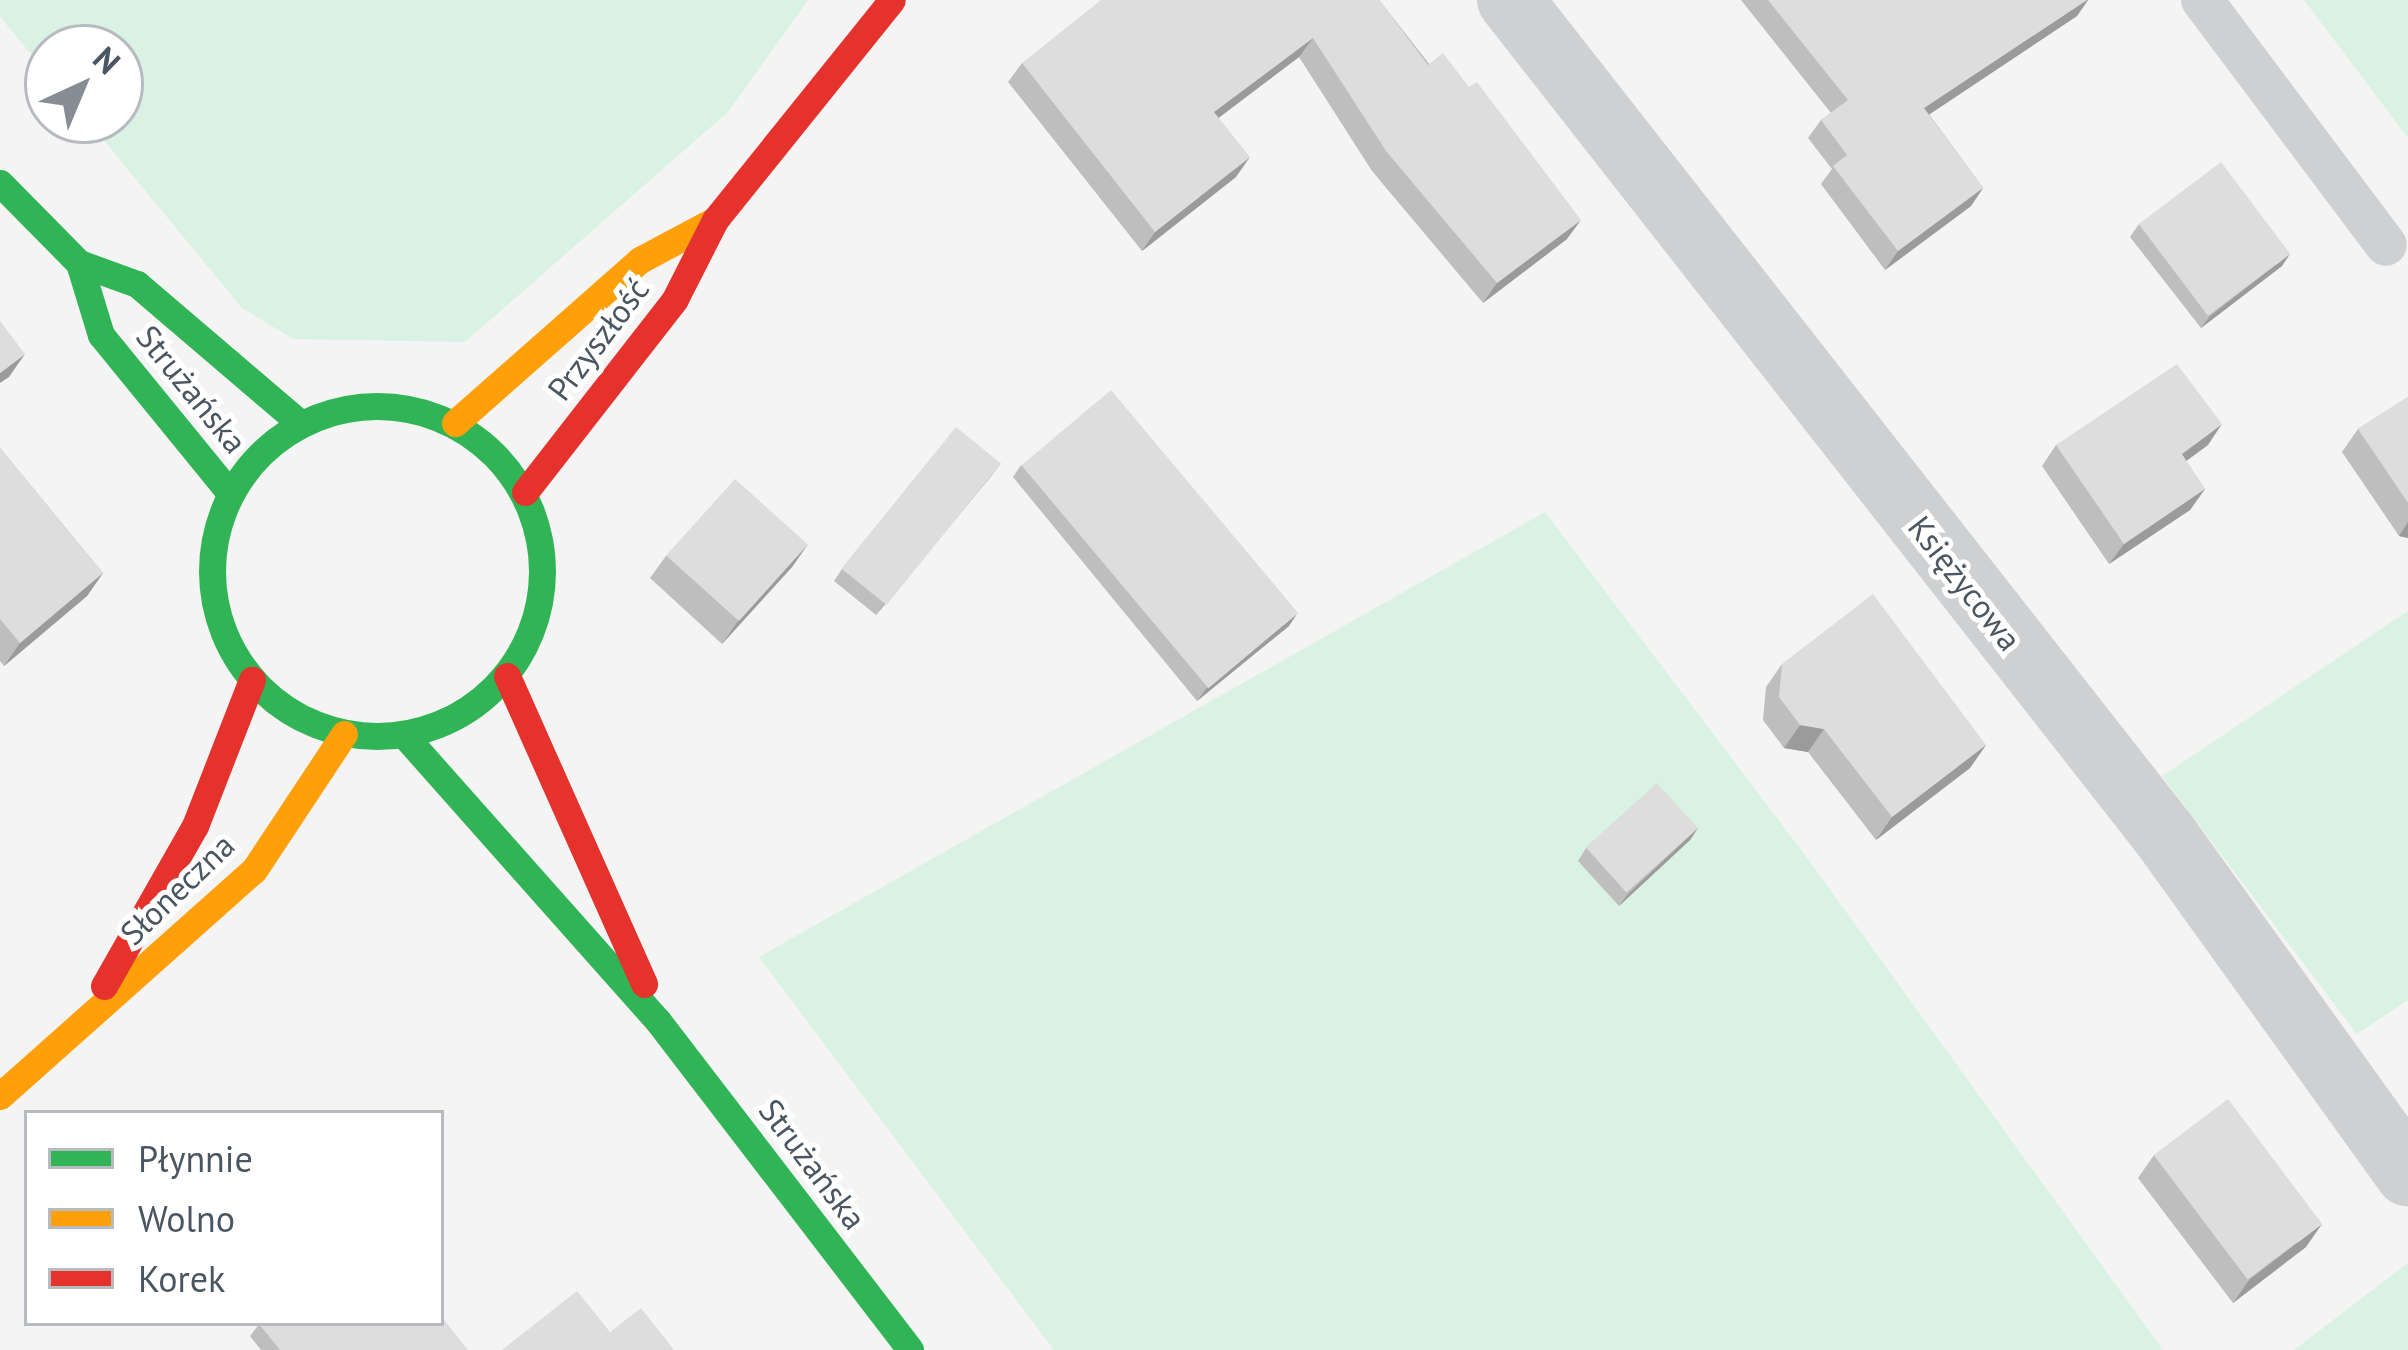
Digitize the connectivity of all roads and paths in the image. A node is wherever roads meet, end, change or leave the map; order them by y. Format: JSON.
{"nodes":[{"id":1,"x":892,"y":0,"type":"edge"},
{"id":2,"x":1510,"y":0,"type":"edge"},
{"id":3,"x":2202,"y":0,"type":"edge"},
{"id":4,"x":0,"y":183,"type":"edge"},
{"id":5,"x":715,"y":220,"type":"junction"},
{"id":6,"x":2386,"y":245,"type":"dead end"},
{"id":7,"x":80,"y":263,"type":"junction"},
{"id":8,"x":455,"y":423,"type":"junction"},
{"id":9,"x":301,"y":424,"type":"junction"},
{"id":10,"x":229,"y":492,"type":"junction"},
{"id":11,"x":525,"y":492,"type":"junction"},
{"id":12,"x":507,"y":676,"type":"junction"},
{"id":13,"x":252,"y":680,"type":"junction"},
{"id":14,"x":344,"y":734,"type":"junction"},
{"id":15,"x":404,"y":735,"type":"junction"},
{"id":16,"x":84,"y":1020,"type":"junction"},
{"id":17,"x":658,"y":1021,"type":"junction"},
{"id":18,"x":0,"y":1096,"type":"edge"},
{"id":19,"x":2408,"y":1174,"type":"edge"},
{"id":20,"x":910,"y":1350,"type":"edge"}],
"edges":[{"from":1,"to":5,"type":"main road","name":"Przyszłość"},
{"from":2,"to":19,"type":"street","name":"Księżycowa"},
{"from":3,"to":6,"type":"lane"},
{"from":4,"to":7,"type":"main road","name":"Strużańska"},
{"from":5,"to":8,"type":"main road","name":"Przyszłość"},
{"from":5,"to":11,"type":"main road","name":"Przyszłość"},
{"from":7,"to":9,"type":"main road","name":"Strużańska"},
{"from":7,"to":10,"type":"main road","name":"Strużańska"},
{"from":8,"to":9,"type":"main road"},
{"from":8,"to":11,"type":"main road"},
{"from":9,"to":10,"type":"main road"},
{"from":10,"to":13,"type":"main road"},
{"from":11,"to":12,"type":"main road"},
{"from":12,"to":15,"type":"main road"},
{"from":12,"to":17,"type":"main road","name":"Strużańska"},
{"from":13,"to":14,"type":"main road"},
{"from":13,"to":16,"type":"main road","name":"Słoneczna"},
{"from":14,"to":15,"type":"main road"},
{"from":14,"to":16,"type":"main road","name":"Słoneczna"},
{"from":15,"to":17,"type":"main road","name":"Strużańska"},
{"from":16,"to":18,"type":"main road","name":"Słoneczna"},
{"from":17,"to":20,"type":"main road","name":"Strużańska"}]}
